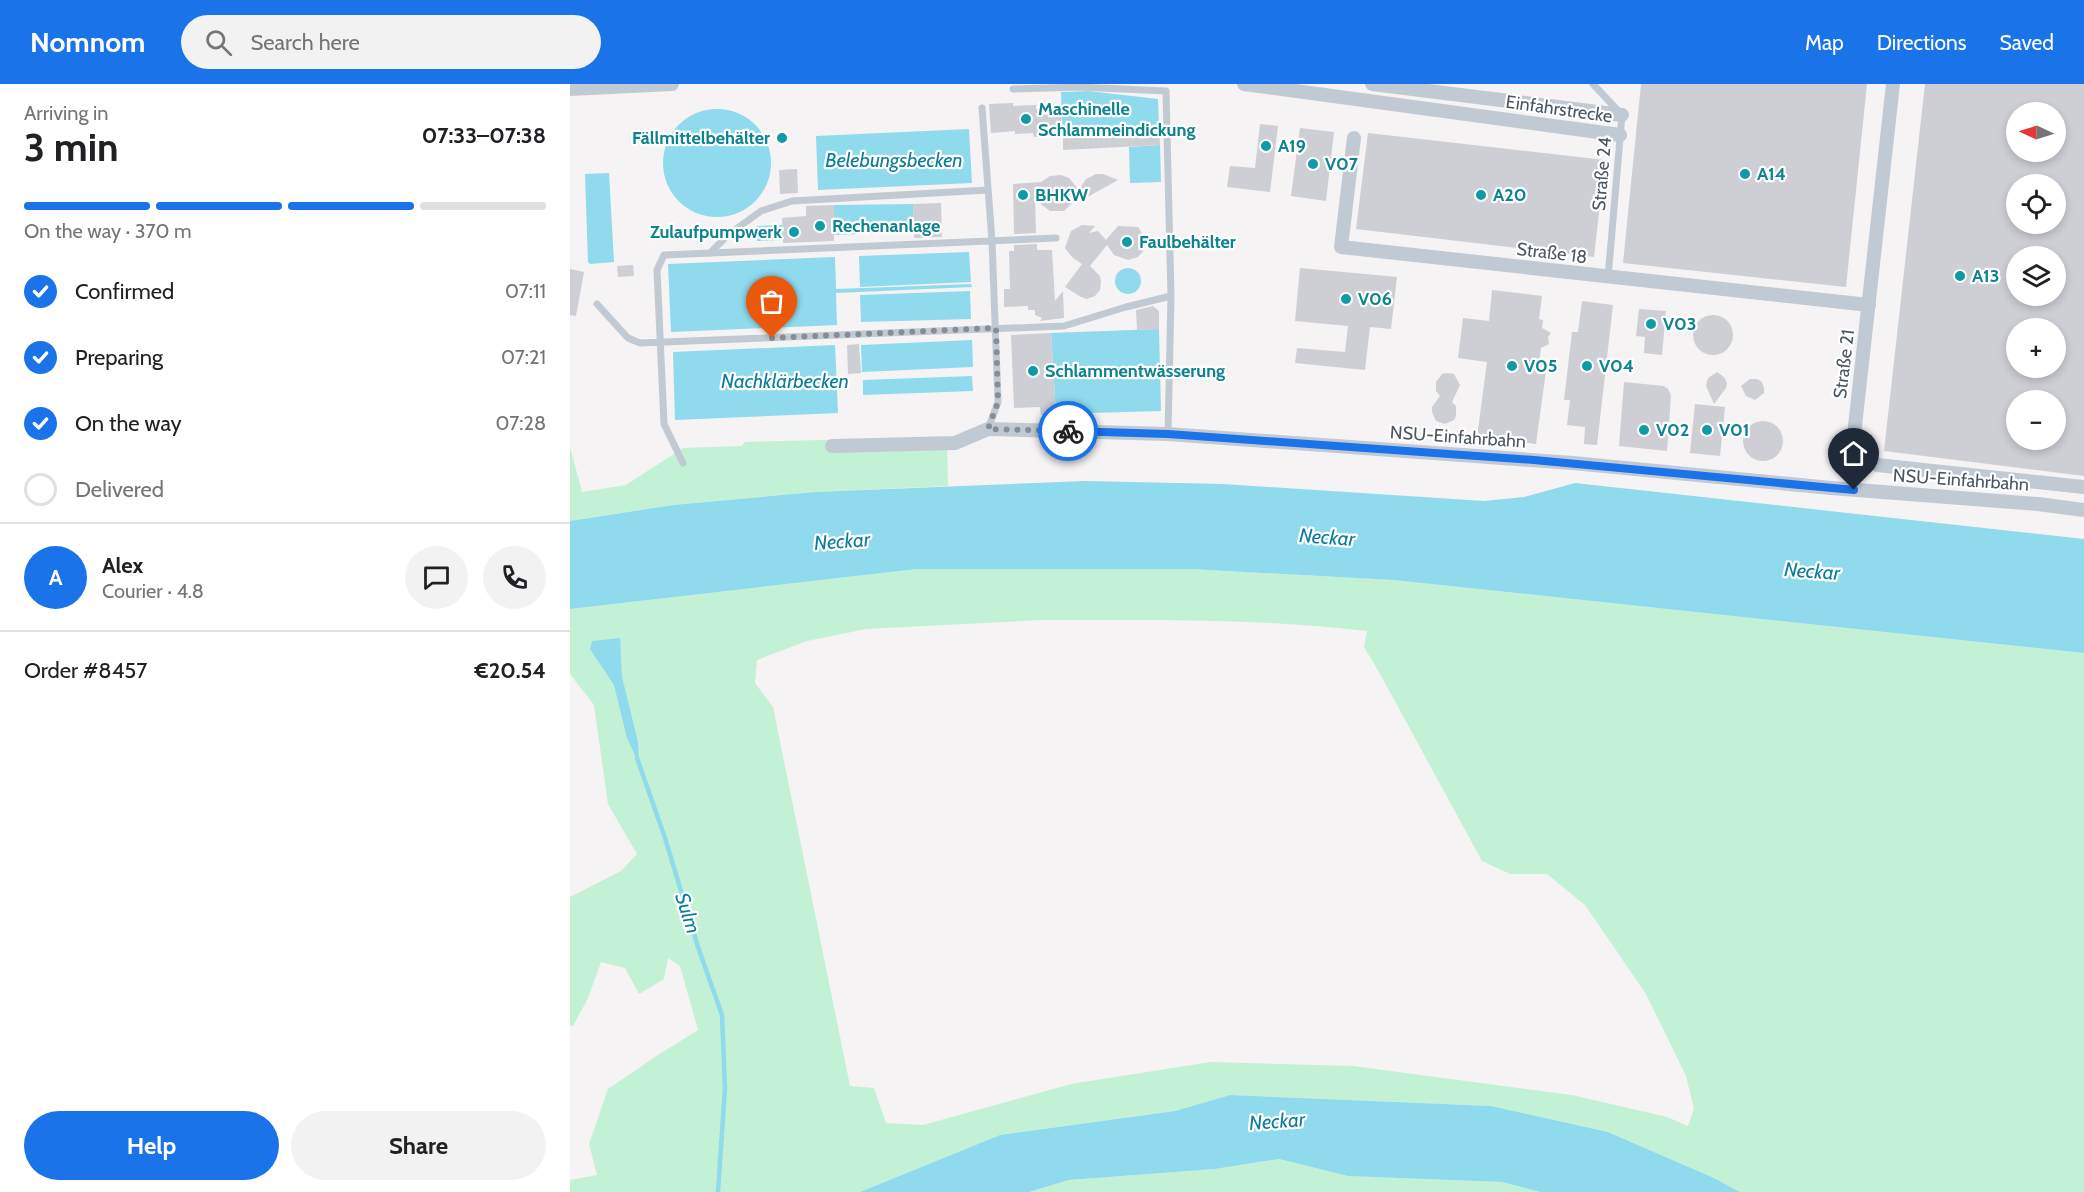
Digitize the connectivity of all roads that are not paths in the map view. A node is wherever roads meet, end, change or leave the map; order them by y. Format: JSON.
{"nodes":[{"id":1,"x":672,"y":84,"type":"edge"},
{"id":2,"x":1244,"y":84,"type":"edge"},
{"id":3,"x":1372,"y":84,"type":"edge"},
{"id":4,"x":1593,"y":84,"type":"edge"},
{"id":5,"x":1893,"y":84,"type":"edge"},
{"id":6,"x":570,"y":89,"type":"edge"},
{"id":7,"x":1013,"y":89,"type":"dead end"},
{"id":8,"x":982,"y":108,"type":"dead end"},
{"id":9,"x":1622,"y":115,"type":"junction"},
{"id":10,"x":1620,"y":135,"type":"junction"},
{"id":11,"x":1354,"y":138,"type":"dead end"},
{"id":12,"x":988,"y":190,"type":"junction"},
{"id":13,"x":1056,"y":238,"type":"dead end"},
{"id":14,"x":992,"y":241,"type":"junction"},
{"id":15,"x":710,"y":253,"type":"junction"},
{"id":16,"x":1608,"y":278,"type":"junction"},
{"id":17,"x":1171,"y":296,"type":"junction"},
{"id":18,"x":597,"y":304,"type":"dead end"},
{"id":19,"x":1869,"y":304,"type":"junction"},
{"id":20,"x":996,"y":328,"type":"junction"},
{"id":21,"x":660,"y":343,"type":"junction"},
{"id":22,"x":988,"y":429,"type":"junction"},
{"id":23,"x":1168,"y":434,"type":"junction"},
{"id":24,"x":832,"y":446,"type":"dead end"},
{"id":25,"x":683,"y":463,"type":"dead end"},
{"id":26,"x":2084,"y":487,"type":"edge"},
{"id":27,"x":2084,"y":510,"type":"edge"}],
"edges":[{"from":1,"to":6,"type":"street"},
{"from":2,"to":10,"type":"street","name":"Einfahrstrecke"},
{"from":3,"to":9,"type":"street","name":"Einfahrstrecke"},
{"from":4,"to":9,"type":"lane","name":"Straße 24"},
{"from":5,"to":19,"type":"street","name":"Straße 21"},
{"from":7,"to":17,"type":"lane"},
{"from":8,"to":12,"type":"lane"},
{"from":9,"to":10,"type":"lane","name":"Straße 24"},
{"from":10,"to":16,"type":"lane","name":"Straße 24"},
{"from":11,"to":16,"type":"street","name":"Straße 18"},
{"from":12,"to":14,"type":"lane"},
{"from":12,"to":15,"type":"lane"},
{"from":13,"to":14,"type":"lane"},
{"from":14,"to":15,"type":"lane"},
{"from":14,"to":20,"type":"lane"},
{"from":15,"to":21,"type":"lane"},
{"from":16,"to":19,"type":"street","name":"Straße 18"},
{"from":17,"to":20,"type":"lane"},
{"from":17,"to":23,"type":"lane"},
{"from":18,"to":21,"type":"lane"},
{"from":19,"to":26,"type":"street","name":"Straße 21"},
{"from":20,"to":21,"type":"lane"},
{"from":20,"to":22,"type":"lane"},
{"from":21,"to":25,"type":"lane"},
{"from":22,"to":23,"type":"street","name":"NSU-Einfahrbahn"},
{"from":22,"to":24,"type":"street","name":"NSU-Einfahrbahn"},
{"from":23,"to":27,"type":"street","name":"NSU-Einfahrbahn"}]}
